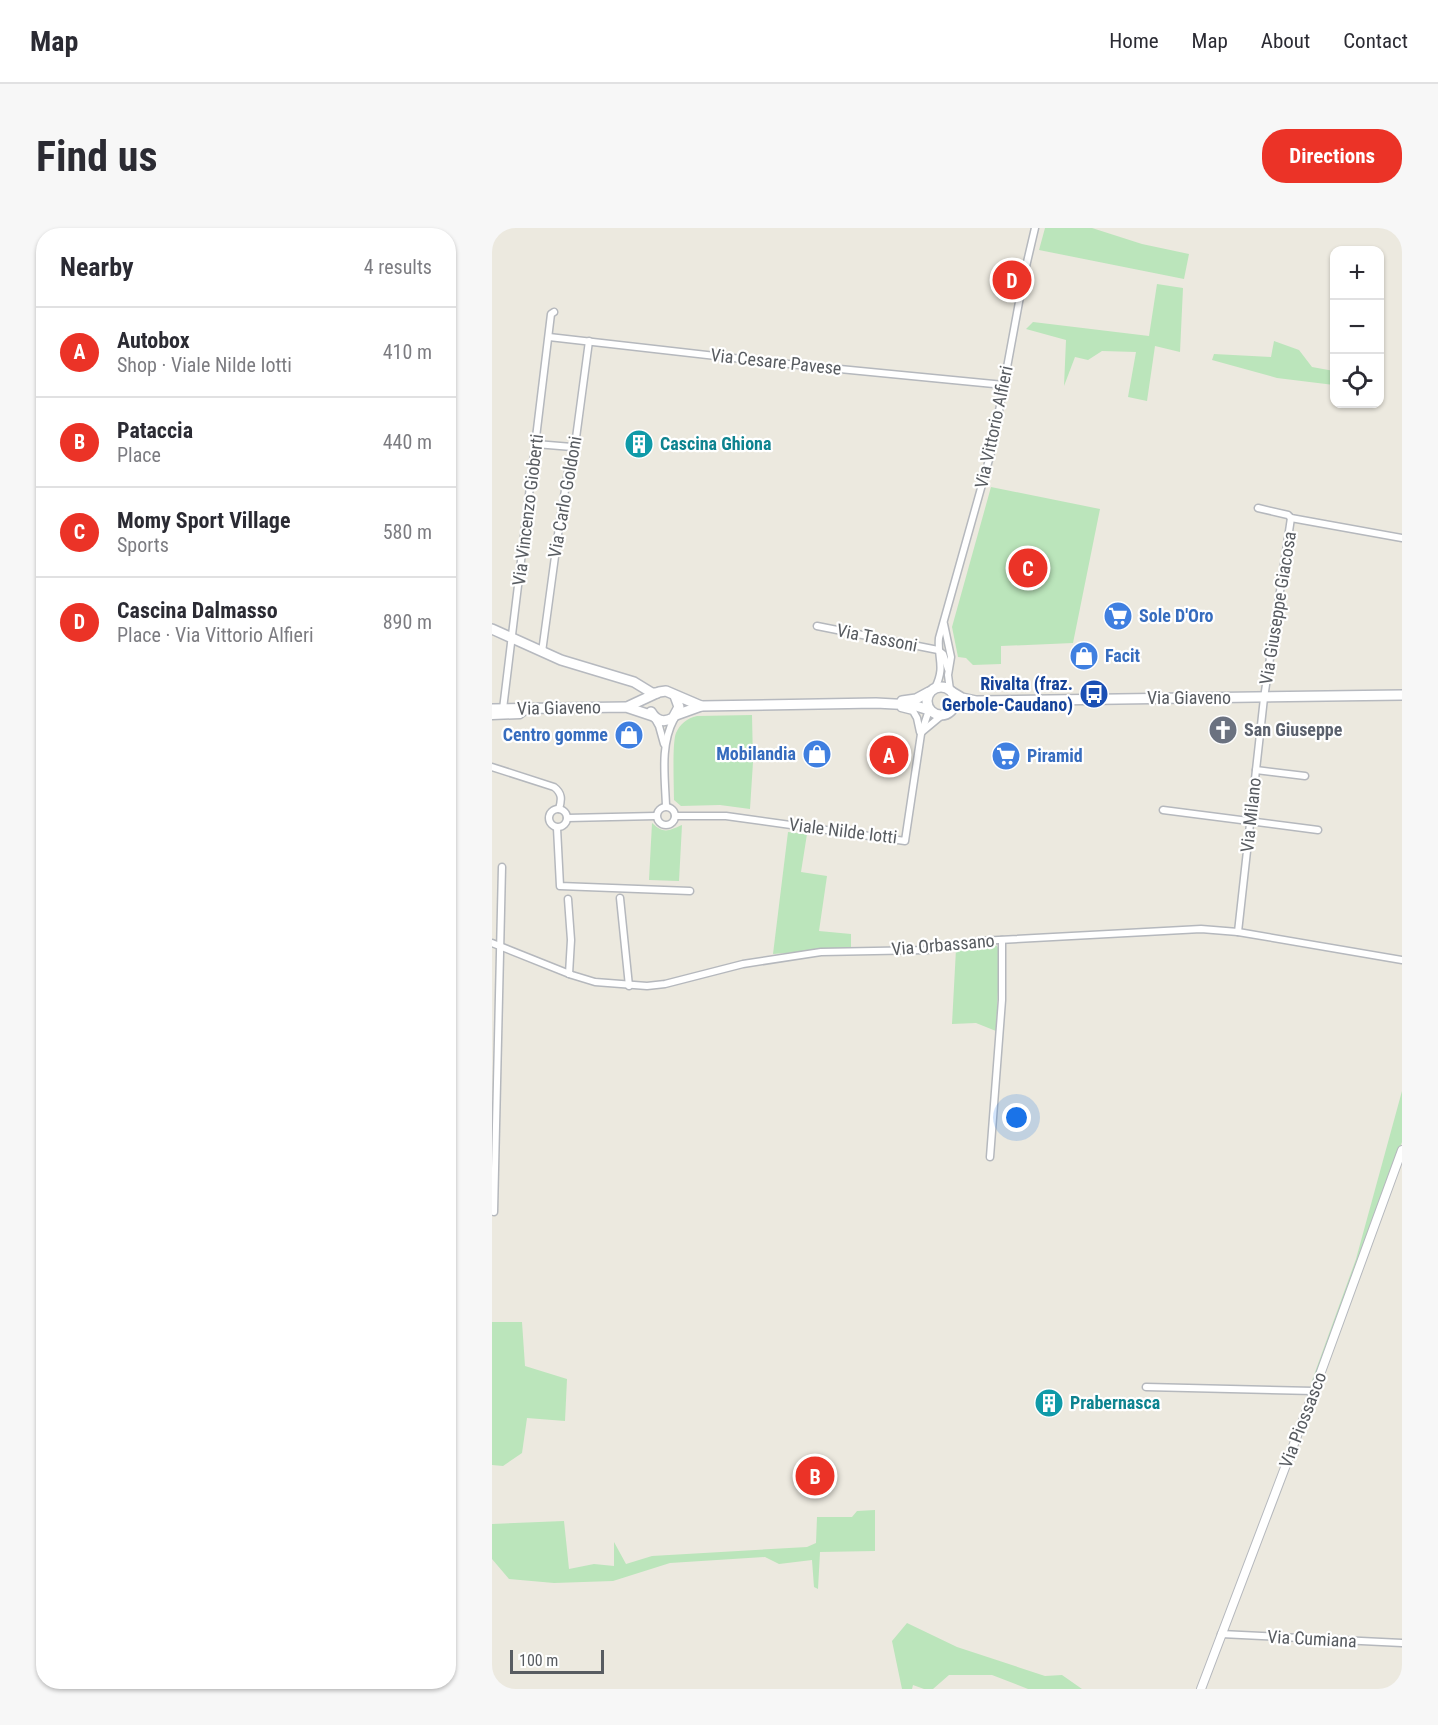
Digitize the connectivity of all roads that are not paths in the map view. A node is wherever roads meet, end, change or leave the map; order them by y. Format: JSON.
{"nodes":[{"id":1,"x":1035,"y":228,"type":"edge"},
{"id":2,"x":554,"y":312,"type":"dead end"},
{"id":3,"x":549,"y":337,"type":"junction"},
{"id":4,"x":589,"y":341,"type":"junction"},
{"id":5,"x":1004,"y":385,"type":"junction"},
{"id":6,"x":536,"y":444,"type":"junction"},
{"id":7,"x":572,"y":447,"type":"junction"},
{"id":8,"x":1258,"y":508,"type":"dead end"},
{"id":9,"x":1291,"y":518,"type":"junction"},
{"id":10,"x":1402,"y":538,"type":"edge"},
{"id":11,"x":944,"y":623,"type":"junction"},
{"id":12,"x":817,"y":626,"type":"dead end"},
{"id":13,"x":492,"y":629,"type":"edge"},
{"id":14,"x":512,"y":639,"type":"junction"},
{"id":15,"x":938,"y":650,"type":"junction"},
{"id":16,"x":542,"y":652,"type":"junction"},
{"id":17,"x":948,"y":669,"type":"junction"},
{"id":18,"x":932,"y":690,"type":"junction"},
{"id":19,"x":951,"y":691,"type":"junction"},
{"id":20,"x":655,"y":695,"type":"junction"},
{"id":21,"x":1402,"y":695,"type":"edge"},
{"id":22,"x":675,"y":696,"type":"junction"},
{"id":23,"x":1264,"y":698,"type":"junction"},
{"id":24,"x":976,"y":701,"type":"junction"},
{"id":25,"x":877,"y":703,"type":"junction"},
{"id":26,"x":701,"y":706,"type":"junction"},
{"id":27,"x":626,"y":707,"type":"junction"},
{"id":28,"x":528,"y":708,"type":"junction"},
{"id":29,"x":492,"y":709,"type":"edge"},
{"id":30,"x":503,"y":709,"type":"junction"},
{"id":31,"x":929,"y":710,"type":"junction"},
{"id":32,"x":951,"y":711,"type":"junction"},
{"id":33,"x":676,"y":715,"type":"junction"},
{"id":34,"x":492,"y":716,"type":"edge"},
{"id":35,"x":653,"y":716,"type":"junction"},
{"id":36,"x":941,"y":716,"type":"junction"},
{"id":37,"x":921,"y":734,"type":"junction"},
{"id":38,"x":665,"y":747,"type":"junction"},
{"id":39,"x":492,"y":767,"type":"edge"},
{"id":40,"x":1256,"y":771,"type":"junction"},
{"id":41,"x":1305,"y":776,"type":"dead end"},
{"id":42,"x":666,"y":806,"type":"junction"},
{"id":43,"x":559,"y":809,"type":"junction"},
{"id":44,"x":1163,"y":810,"type":"dead end"},
{"id":45,"x":656,"y":816,"type":"junction"},
{"id":46,"x":675,"y":816,"type":"junction"},
{"id":47,"x":567,"y":818,"type":"junction"},
{"id":48,"x":1250,"y":822,"type":"junction"},
{"id":49,"x":557,"y":828,"type":"junction"},
{"id":50,"x":1318,"y":830,"type":"dead end"},
{"id":51,"x":502,"y":867,"type":"dead end"},
{"id":52,"x":690,"y":891,"type":"dead end"},
{"id":53,"x":620,"y":898,"type":"dead end"},
{"id":54,"x":568,"y":899,"type":"dead end"},
{"id":55,"x":1238,"y":932,"type":"junction"},
{"id":56,"x":1002,"y":940,"type":"junction"},
{"id":57,"x":492,"y":943,"type":"edge"},
{"id":58,"x":501,"y":945,"type":"junction"},
{"id":59,"x":1402,"y":960,"type":"edge"},
{"id":60,"x":569,"y":974,"type":"junction"},
{"id":61,"x":629,"y":986,"type":"junction"},
{"id":62,"x":1402,"y":1150,"type":"edge"},
{"id":63,"x":990,"y":1157,"type":"dead end"},
{"id":64,"x":494,"y":1212,"type":"dead end"},
{"id":65,"x":1146,"y":1387,"type":"dead end"},
{"id":66,"x":1314,"y":1391,"type":"junction"},
{"id":67,"x":1221,"y":1634,"type":"junction"},
{"id":68,"x":1402,"y":1643,"type":"edge"},
{"id":69,"x":1201,"y":1689,"type":"edge"}],
"edges":[{"from":1,"to":5,"type":"street","name":"Via Vittorio Alfieri"},
{"from":2,"to":3,"type":"street","name":"Via Vincenzo Gioberti"},
{"from":3,"to":4,"type":"street","name":"Via Cesare Pavese"},
{"from":3,"to":6,"type":"street","name":"Via Vincenzo Gioberti"},
{"from":4,"to":5,"type":"street","name":"Via Cesare Pavese"},
{"from":4,"to":7,"type":"street","name":"Via Carlo Goldoni"},
{"from":5,"to":11,"type":"street","name":"Via Vittorio Alfieri"},
{"from":6,"to":7,"type":"street"},
{"from":6,"to":14,"type":"street","name":"Via Vincenzo Gioberti"},
{"from":7,"to":16,"type":"street","name":"Via Carlo Goldoni"},
{"from":8,"to":9,"type":"street"},
{"from":9,"to":10,"type":"street"},
{"from":9,"to":23,"type":"street","name":"Via Giuseppe Giacosa"},
{"from":11,"to":15,"type":"street","name":"Via Vittorio Alfieri"},
{"from":11,"to":17,"type":"street","name":"Via Vittorio Alfieri"},
{"from":12,"to":15,"type":"street","name":"Via Tassoni"},
{"from":13,"to":14,"type":"main road"},
{"from":14,"to":16,"type":"main road"},
{"from":14,"to":30,"type":"street","name":"Via Vincenzo Gioberti"},
{"from":15,"to":17,"type":"street","name":"Via Vittorio Alfieri"},
{"from":15,"to":18,"type":"street","name":"Via Vittorio Alfieri"},
{"from":16,"to":20,"type":"main road"},
{"from":17,"to":19,"type":"street","name":"Via Vittorio Alfieri"},
{"from":18,"to":19,"type":"main road","name":"Via Giaveno"},
{"from":18,"to":25,"type":"main road","name":"Via Giaveno"},
{"from":18,"to":31,"type":"main road"},
{"from":19,"to":24,"type":"main road","name":"Via Giaveno"},
{"from":19,"to":32,"type":"main road"},
{"from":20,"to":22,"type":"main road","name":"Via Giaveno"},
{"from":20,"to":27,"type":"main road","name":"Via Giaveno"},
{"from":20,"to":35,"type":"main road"},
{"from":21,"to":23,"type":"main road","name":"Via Giaveno"},
{"from":22,"to":26,"type":"main road","name":"Via Giaveno"},
{"from":22,"to":33,"type":"main road"},
{"from":23,"to":24,"type":"main road","name":"Via Giaveno"},
{"from":23,"to":40,"type":"street","name":"Via Milano"},
{"from":24,"to":32,"type":"main road","name":"Via Giaveno"},
{"from":25,"to":26,"type":"main road","name":"Via Giaveno"},
{"from":25,"to":31,"type":"main road","name":"Via Giaveno"},
{"from":25,"to":37,"type":"street","name":"Via Giaveno"},
{"from":26,"to":33,"type":"main road","name":"Via Giaveno"},
{"from":27,"to":28,"type":"main road","name":"Via Giaveno"},
{"from":27,"to":35,"type":"main road","name":"Via Giaveno"},
{"from":28,"to":30,"type":"main road","name":"Via Giaveno"},
{"from":28,"to":34,"type":"street"},
{"from":29,"to":30,"type":"main road","name":"Via Giaveno"},
{"from":31,"to":36,"type":"main road","name":"Via Giaveno"},
{"from":31,"to":37,"type":"street"},
{"from":32,"to":36,"type":"main road","name":"Via Giaveno"},
{"from":33,"to":35,"type":"main road","name":"Via Giaveno"},
{"from":33,"to":38,"type":"street"},
{"from":35,"to":38,"type":"street"},
{"from":36,"to":37,"type":"street"},
{"from":37,"to":46,"type":"street","name":"Viale Nilde Iotti"},
{"from":38,"to":42,"type":"street"},
{"from":39,"to":43,"type":"street"},
{"from":40,"to":41,"type":"street"},
{"from":40,"to":48,"type":"street","name":"Via Milano"},
{"from":42,"to":45,"type":"street"},
{"from":42,"to":46,"type":"street"},
{"from":43,"to":47,"type":"street"},
{"from":43,"to":49,"type":"street"},
{"from":44,"to":48,"type":"street"},
{"from":45,"to":46,"type":"street","name":"Viale Nilde Iotti"},
{"from":45,"to":47,"type":"street","name":"Viale Nilde Iotti"},
{"from":47,"to":49,"type":"street"},
{"from":48,"to":50,"type":"street"},
{"from":48,"to":55,"type":"street","name":"Via Milano"},
{"from":49,"to":52,"type":"street"},
{"from":51,"to":58,"type":"street"},
{"from":53,"to":61,"type":"street"},
{"from":54,"to":60,"type":"street"},
{"from":55,"to":56,"type":"street","name":"Via Orbassano"},
{"from":55,"to":59,"type":"street","name":"Via Orbassano"},
{"from":56,"to":61,"type":"street","name":"Via Orbassano"},
{"from":56,"to":63,"type":"street"},
{"from":57,"to":58,"type":"street","name":"Via Orbassano"},
{"from":58,"to":60,"type":"street","name":"Via Orbassano"},
{"from":58,"to":64,"type":"street"},
{"from":60,"to":61,"type":"street","name":"Via Orbassano"},
{"from":62,"to":66,"type":"street","name":"Via Piossasco"},
{"from":65,"to":66,"type":"street"},
{"from":66,"to":67,"type":"street","name":"Via Piossasco"},
{"from":67,"to":68,"type":"street","name":"Via Cumiana"},
{"from":67,"to":69,"type":"street","name":"Via Piossasco"}]}
